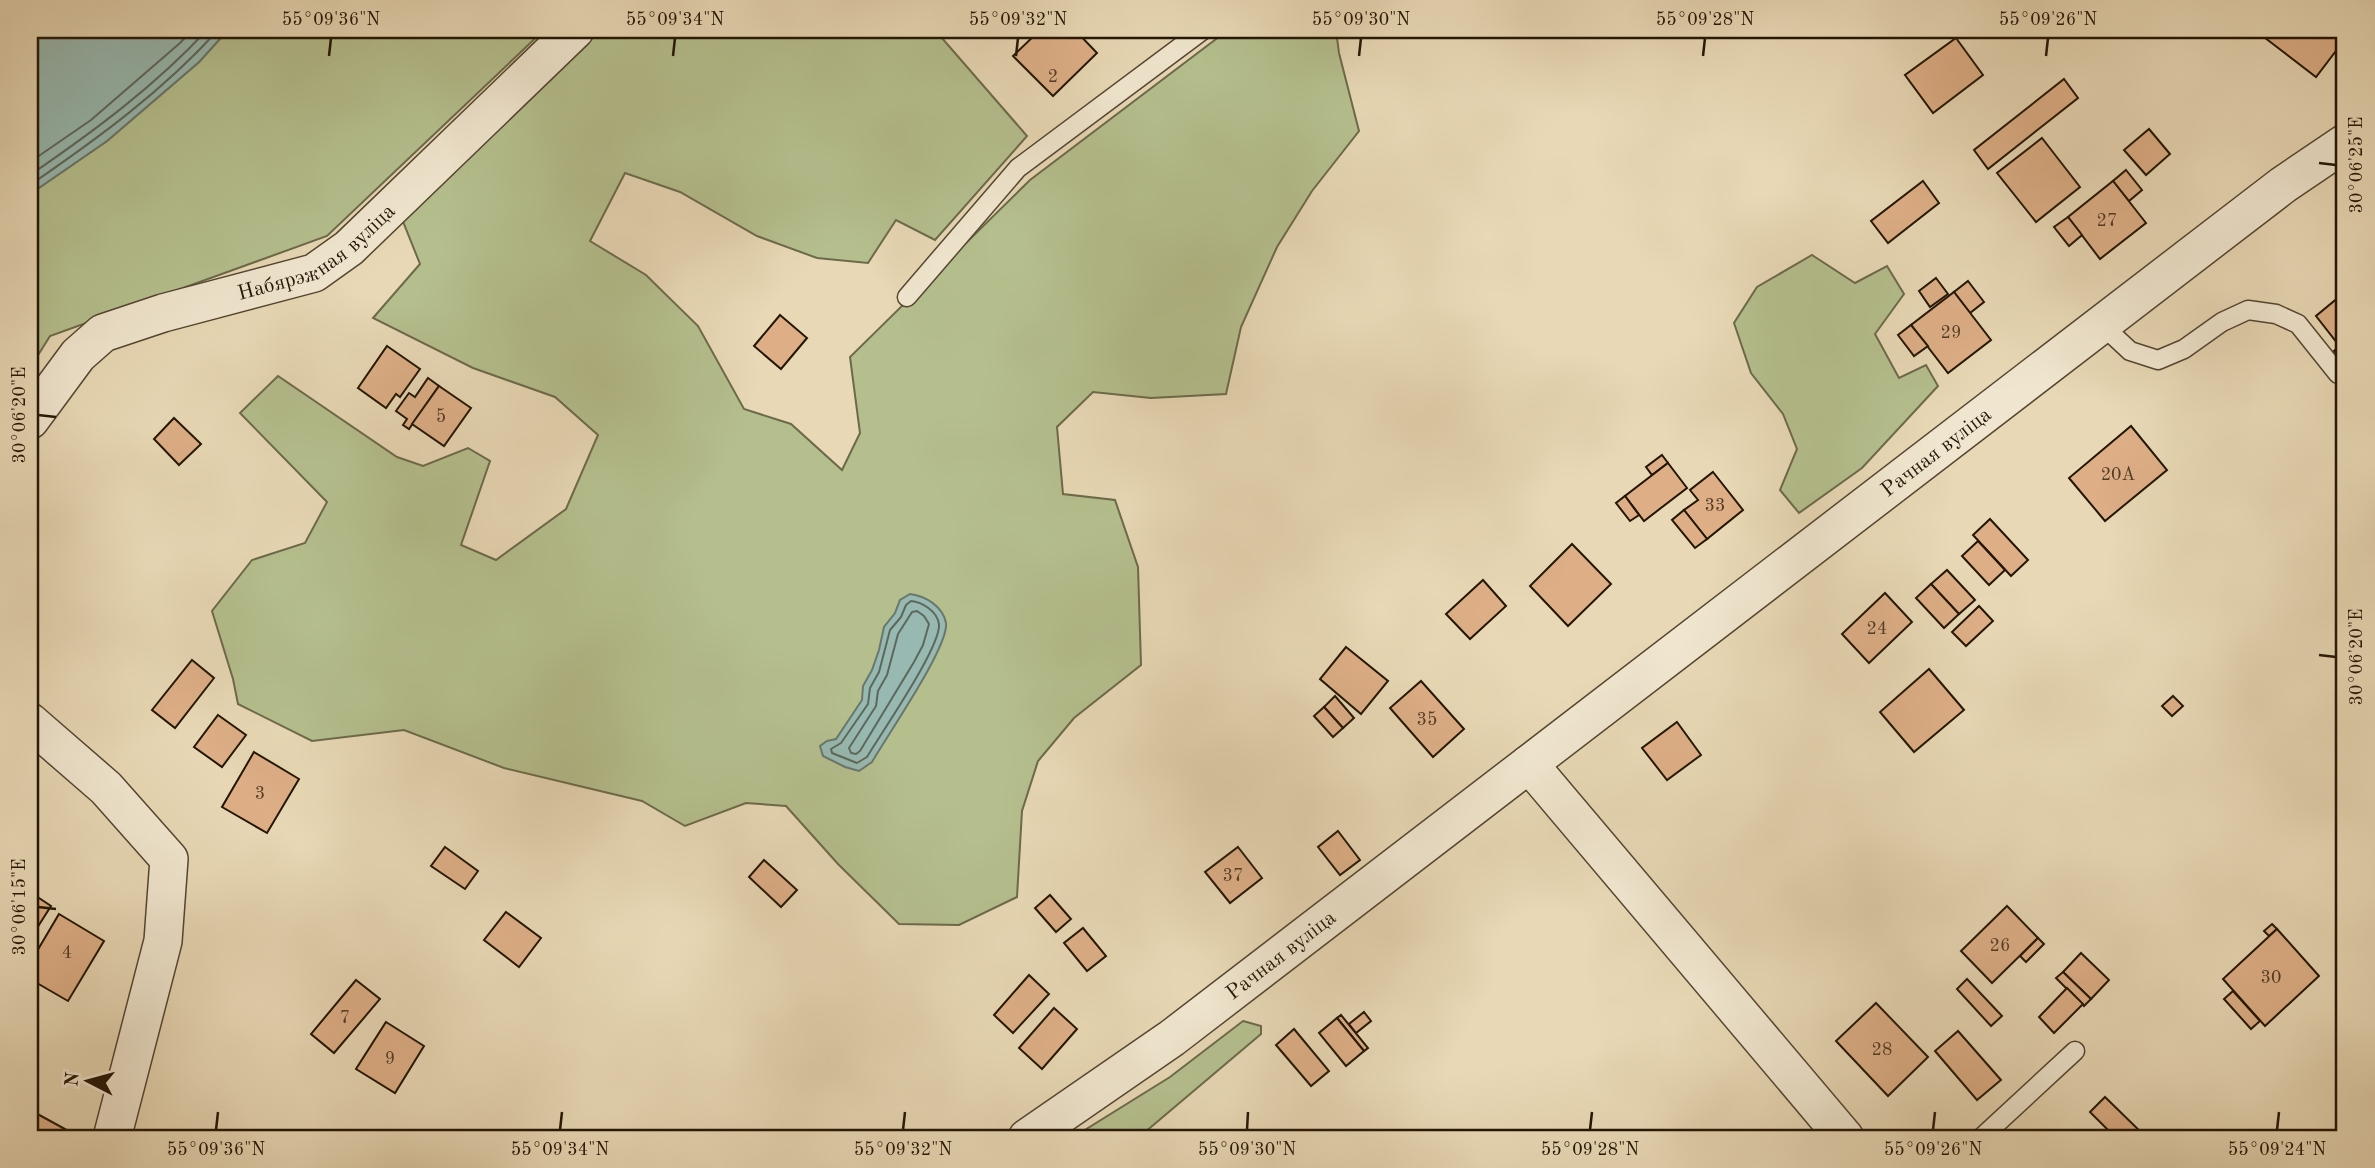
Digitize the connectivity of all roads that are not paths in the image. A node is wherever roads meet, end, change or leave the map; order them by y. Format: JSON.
{"nodes":[{"id":1,"x":575,"y":30,"type":"edge"},
{"id":2,"x":1203,"y":30,"type":"edge"},
{"id":3,"x":2345,"y":143,"type":"edge"},
{"id":4,"x":907,"y":296,"type":"dead end"},
{"id":5,"x":2101,"y":324,"type":"junction"},
{"id":6,"x":2338,"y":374,"type":"dead end"},
{"id":7,"x":30,"y":421,"type":"edge"},
{"id":8,"x":30,"y":722,"type":"edge"},
{"id":9,"x":1529,"y":764,"type":"junction"},
{"id":10,"x":2075,"y":1051,"type":"dead end"},
{"id":11,"x":112,"y":1138,"type":"edge"},
{"id":12,"x":1027,"y":1138,"type":"edge"},
{"id":13,"x":1845,"y":1138,"type":"edge"},
{"id":14,"x":1981,"y":1138,"type":"edge"}],
"edges":[{"from":1,"to":7,"type":"street","name":"Набярэжная вуліца"},
{"from":2,"to":4,"type":"lane"},
{"from":3,"to":5,"type":"street","name":"Рачная вуліца"},
{"from":5,"to":6,"type":"lane"},
{"from":5,"to":9,"type":"street","name":"Рачная вуліца"},
{"from":8,"to":11,"type":"street"},
{"from":9,"to":12,"type":"street","name":"Рачная вуліца"},
{"from":9,"to":13,"type":"street"},
{"from":10,"to":14,"type":"lane"}]}
